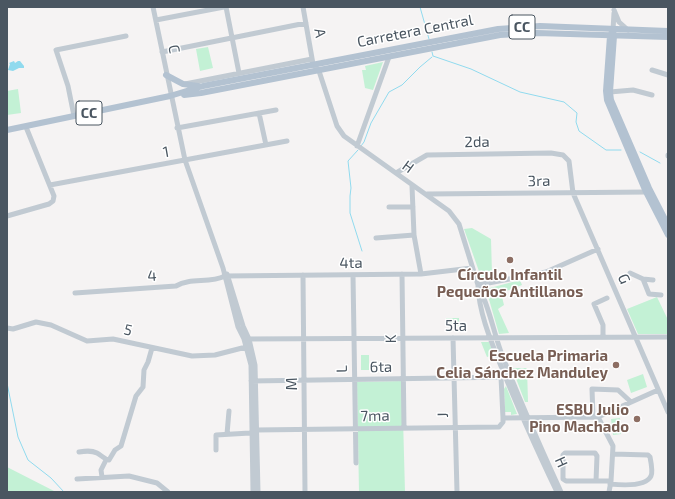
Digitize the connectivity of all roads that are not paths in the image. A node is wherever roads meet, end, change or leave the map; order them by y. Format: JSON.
{"nodes":[{"id":1,"x":153,"y":7,"type":"edge"},
{"id":2,"x":225,"y":7,"type":"edge"},
{"id":3,"x":303,"y":7,"type":"edge"},
{"id":4,"x":614,"y":9,"type":"edge"},
{"id":5,"x":156,"y":20,"type":"junction"},
{"id":6,"x":306,"y":23,"type":"junction"},
{"id":7,"x":540,"y":26,"type":"junction"},
{"id":8,"x":628,"y":30,"type":"junction"},
{"id":9,"x":668,"y":31,"type":"edge"},
{"id":10,"x":537,"y":33,"type":"junction"},
{"id":11,"x":612,"y":34,"type":"junction"},
{"id":12,"x":126,"y":36,"type":"dead end"},
{"id":13,"x":668,"y":37,"type":"edge"},
{"id":14,"x":232,"y":38,"type":"junction"},
{"id":15,"x":433,"y":45,"type":"junction"},
{"id":16,"x":425,"y":46,"type":"junction"},
{"id":17,"x":162,"y":52,"type":"junction"},
{"id":18,"x":389,"y":57,"type":"junction"},
{"id":19,"x":312,"y":61,"type":"junction"},
{"id":20,"x":652,"y":70,"type":"dead end"},
{"id":21,"x":319,"y":71,"type":"junction"},
{"id":22,"x":239,"y":73,"type":"junction"},
{"id":23,"x":166,"y":74,"type":"junction"},
{"id":24,"x":668,"y":75,"type":"edge"},
{"id":25,"x":183,"y":84,"type":"junction"},
{"id":26,"x":203,"y":86,"type":"junction"},
{"id":27,"x":610,"y":92,"type":"junction"},
{"id":28,"x":652,"y":94,"type":"dead end"},
{"id":29,"x":170,"y":96,"type":"junction"},
{"id":30,"x":276,"y":110,"type":"dead end"},
{"id":31,"x":259,"y":113,"type":"junction"},
{"id":32,"x":74,"y":116,"type":"junction"},
{"id":33,"x":26,"y":127,"type":"junction"},
{"id":34,"x":177,"y":128,"type":"junction"},
{"id":35,"x":7,"y":130,"type":"edge"},
{"id":36,"x":287,"y":140,"type":"dead end"},
{"id":37,"x":266,"y":145,"type":"junction"},
{"id":38,"x":357,"y":146,"type":"junction"},
{"id":39,"x":563,"y":155,"type":"joint"},
{"id":40,"x":185,"y":160,"type":"junction"},
{"id":41,"x":396,"y":173,"type":"junction"},
{"id":42,"x":50,"y":185,"type":"junction"},
{"id":43,"x":412,"y":186,"type":"junction"},
{"id":44,"x":648,"y":192,"type":"junction"},
{"id":45,"x":573,"y":193,"type":"junction"},
{"id":46,"x":427,"y":194,"type":"junction"},
{"id":47,"x":389,"y":207,"type":"dead end"},
{"id":48,"x":413,"y":207,"type":"junction"},
{"id":49,"x":7,"y":216,"type":"edge"},
{"id":50,"x":668,"y":225,"type":"edge"},
{"id":51,"x":414,"y":235,"type":"junction"},
{"id":52,"x":668,"y":235,"type":"edge"},
{"id":53,"x":376,"y":238,"type":"dead end"},
{"id":54,"x":598,"y":249,"type":"junction"},
{"id":55,"x":472,"y":268,"type":"junction"},
{"id":56,"x":630,"y":273,"type":"dead end"},
{"id":57,"x":402,"y":274,"type":"junction"},
{"id":58,"x":422,"y":274,"type":"junction"},
{"id":59,"x":303,"y":275,"type":"junction"},
{"id":60,"x":353,"y":275,"type":"junction"},
{"id":61,"x":227,"y":276,"type":"junction"},
{"id":62,"x":642,"y":279,"type":"junction"},
{"id":63,"x":654,"y":280,"type":"dead end"},
{"id":64,"x":478,"y":286,"type":"junction"},
{"id":65,"x":75,"y":293,"type":"dead end"},
{"id":66,"x":661,"y":295,"type":"dead end"},
{"id":67,"x":607,"y":298,"type":"dead end"},
{"id":68,"x":7,"y":328,"type":"edge"},
{"id":69,"x":603,"y":337,"type":"junction"},
{"id":70,"x":636,"y":337,"type":"junction"},
{"id":71,"x":668,"y":337,"type":"edge"},
{"id":72,"x":403,"y":338,"type":"junction"},
{"id":73,"x":453,"y":338,"type":"junction"},
{"id":74,"x":493,"y":338,"type":"junction"},
{"id":75,"x":246,"y":339,"type":"junction"},
{"id":76,"x":304,"y":339,"type":"junction"},
{"id":77,"x":354,"y":339,"type":"junction"},
{"id":78,"x":246,"y":346,"type":"junction"},
{"id":79,"x":152,"y":348,"type":"junction"},
{"id":80,"x":506,"y":377,"type":"junction"},
{"id":81,"x":404,"y":378,"type":"junction"},
{"id":82,"x":454,"y":378,"type":"junction"},
{"id":83,"x":355,"y":379,"type":"junction"},
{"id":84,"x":304,"y":380,"type":"junction"},
{"id":85,"x":253,"y":381,"type":"junction"},
{"id":86,"x":658,"y":390,"type":"junction"},
{"id":87,"x":631,"y":402,"type":"junction"},
{"id":88,"x":229,"y":411,"type":"dead end"},
{"id":89,"x":668,"y":412,"type":"edge"},
{"id":90,"x":525,"y":417,"type":"junction"},
{"id":91,"x":595,"y":417,"type":"junction"},
{"id":92,"x":503,"y":418,"type":"junction"},
{"id":93,"x":455,"y":427,"type":"junction"},
{"id":94,"x":404,"y":428,"type":"junction"},
{"id":95,"x":355,"y":429,"type":"junction"},
{"id":96,"x":304,"y":430,"type":"junction"},
{"id":97,"x":254,"y":431,"type":"junction"},
{"id":98,"x":227,"y":434,"type":"junction"},
{"id":99,"x":216,"y":450,"type":"dead end"},
{"id":100,"x":79,"y":452,"type":"dead end"},
{"id":101,"x":613,"y":454,"type":"junction"},
{"id":102,"x":106,"y":460,"type":"junction"},
{"id":103,"x":356,"y":463,"type":"dead end"},
{"id":104,"x":102,"y":477,"type":"junction"},
{"id":105,"x":77,"y":479,"type":"dead end"},
{"id":106,"x":596,"y":481,"type":"junction"},
{"id":107,"x":611,"y":483,"type":"junction"},
{"id":108,"x":168,"y":492,"type":"edge"},
{"id":109,"x":253,"y":492,"type":"edge"},
{"id":110,"x":258,"y":492,"type":"edge"},
{"id":111,"x":305,"y":492,"type":"edge"},
{"id":112,"x":456,"y":492,"type":"edge"},
{"id":113,"x":557,"y":492,"type":"edge"},
{"id":114,"x":561,"y":492,"type":"edge"},
{"id":115,"x":609,"y":492,"type":"edge"}],
"edges":[{"from":1,"to":5,"type":"street","name":"C"},
{"from":2,"to":5,"type":"street"},
{"from":2,"to":14,"type":"street"},
{"from":3,"to":6,"type":"street","name":"A"},
{"from":4,"to":8,"type":"street"},
{"from":4,"to":11,"type":"street"},
{"from":5,"to":17,"type":"street","name":"C"},
{"from":6,"to":14,"type":"street"},
{"from":6,"to":19,"type":"street","name":"A"},
{"from":7,"to":10,"type":"main road"},
{"from":7,"to":11,"type":"main road","name":"Carretera Central","number":"CC"},
{"from":7,"to":15,"type":"main road","name":"Carretera Central","number":"CC"},
{"from":8,"to":9,"type":"main road","name":"Carretera Central","number":"CC"},
{"from":8,"to":11,"type":"main road","name":"Carretera Central","number":"CC"},
{"from":10,"to":11,"type":"main road","name":"Carretera Central","number":"CC"},
{"from":10,"to":15,"type":"main road","name":"Carretera Central","number":"CC"},
{"from":11,"to":13,"type":"main road","name":"Carretera Central","number":"CC"},
{"from":11,"to":27,"type":"main road"},
{"from":11,"to":44,"type":"main road"},
{"from":12,"to":32,"type":"street"},
{"from":14,"to":17,"type":"street"},
{"from":14,"to":22,"type":"street"},
{"from":15,"to":16,"type":"main road","name":"Carretera Central","number":"CC"},
{"from":16,"to":18,"type":"main road","name":"Carretera Central","number":"CC"},
{"from":16,"to":19,"type":"main road","name":"Carretera Central","number":"CC"},
{"from":17,"to":23,"type":"street","name":"C"},
{"from":18,"to":21,"type":"main road","name":"Carretera Central","number":"CC"},
{"from":18,"to":38,"type":"street"},
{"from":19,"to":21,"type":"street"},
{"from":19,"to":22,"type":"street"},
{"from":19,"to":26,"type":"main road","name":"Carretera Central","number":"CC"},
{"from":20,"to":24,"type":"street"},
{"from":21,"to":29,"type":"main road","name":"Carretera Central","number":"CC"},
{"from":21,"to":38,"type":"street","name":"H"},
{"from":22,"to":25,"type":"street"},
{"from":23,"to":25,"type":"main road"},
{"from":23,"to":29,"type":"street","name":"C"},
{"from":25,"to":26,"type":"main road"},
{"from":26,"to":29,"type":"main road","name":"Carretera Central","number":"CC"},
{"from":27,"to":28,"type":"street"},
{"from":27,"to":44,"type":"main road"},
{"from":29,"to":32,"type":"main road","name":"Carretera Central","number":"CC"},
{"from":29,"to":34,"type":"street","name":"C"},
{"from":30,"to":31,"type":"street"},
{"from":31,"to":34,"type":"street"},
{"from":31,"to":37,"type":"street"},
{"from":32,"to":33,"type":"main road","name":"Carretera Central","number":"CC"},
{"from":33,"to":35,"type":"main road","name":"Carretera Central","number":"CC"},
{"from":33,"to":42,"type":"street"},
{"from":34,"to":40,"type":"street","name":"C"},
{"from":36,"to":37,"type":"street","name":"1"},
{"from":37,"to":40,"type":"street","name":"1"},
{"from":38,"to":41,"type":"street","name":"H"},
{"from":39,"to":41,"type":"street","name":"2da"},
{"from":39,"to":45,"type":"street","name":"G"},
{"from":40,"to":42,"type":"street","name":"1"},
{"from":40,"to":61,"type":"street","name":"C"},
{"from":41,"to":43,"type":"street","name":"H"},
{"from":42,"to":49,"type":"street"},
{"from":43,"to":46,"type":"street","name":"H"},
{"from":43,"to":48,"type":"street"},
{"from":44,"to":45,"type":"street","name":"3ra"},
{"from":44,"to":50,"type":"main road"},
{"from":44,"to":52,"type":"main road"},
{"from":45,"to":46,"type":"street","name":"3ra"},
{"from":45,"to":54,"type":"street","name":"G"},
{"from":46,"to":55,"type":"street","name":"H"},
{"from":47,"to":48,"type":"street"},
{"from":48,"to":51,"type":"street"},
{"from":51,"to":53,"type":"street"},
{"from":51,"to":58,"type":"street"},
{"from":54,"to":64,"type":"street"},
{"from":54,"to":70,"type":"street","name":"G"},
{"from":55,"to":58,"type":"street","name":"4ta"},
{"from":55,"to":64,"type":"street","name":"H"},
{"from":56,"to":62,"type":"street"},
{"from":57,"to":58,"type":"street","name":"4ta"},
{"from":57,"to":60,"type":"street","name":"4ta"},
{"from":57,"to":72,"type":"street","name":"K"},
{"from":59,"to":60,"type":"street","name":"4ta"},
{"from":59,"to":61,"type":"street","name":"4ta"},
{"from":59,"to":76,"type":"street","name":"M"},
{"from":60,"to":77,"type":"street","name":"L"},
{"from":61,"to":65,"type":"street","name":"4"},
{"from":61,"to":75,"type":"street"},
{"from":62,"to":63,"type":"street"},
{"from":62,"to":66,"type":"street"},
{"from":64,"to":74,"type":"street","name":"H"},
{"from":67,"to":69,"type":"street"},
{"from":68,"to":79,"type":"street","name":"5"},
{"from":69,"to":70,"type":"street","name":"5ta"},
{"from":69,"to":74,"type":"street","name":"5ta"},
{"from":70,"to":71,"type":"street","name":"5ta"},
{"from":70,"to":86,"type":"street","name":"G"},
{"from":72,"to":73,"type":"street","name":"5ta"},
{"from":72,"to":77,"type":"street","name":"5ta"},
{"from":72,"to":81,"type":"street","name":"K"},
{"from":73,"to":74,"type":"street","name":"5ta"},
{"from":73,"to":82,"type":"street","name":"J"},
{"from":74,"to":80,"type":"street","name":"H"},
{"from":75,"to":76,"type":"street","name":"5ta"},
{"from":75,"to":78,"type":"street"},
{"from":75,"to":85,"type":"street"},
{"from":76,"to":77,"type":"street","name":"5ta"},
{"from":76,"to":84,"type":"street","name":"M"},
{"from":77,"to":83,"type":"street","name":"L"},
{"from":78,"to":79,"type":"street","name":"5"},
{"from":78,"to":85,"type":"street"},
{"from":79,"to":102,"type":"street"},
{"from":80,"to":82,"type":"street","name":"6ta"},
{"from":80,"to":90,"type":"street","name":"H"},
{"from":80,"to":92,"type":"street"},
{"from":81,"to":82,"type":"street","name":"6ta"},
{"from":81,"to":83,"type":"street","name":"6ta"},
{"from":81,"to":94,"type":"street","name":"K"},
{"from":82,"to":93,"type":"street","name":"J"},
{"from":83,"to":84,"type":"street","name":"6ta"},
{"from":83,"to":95,"type":"street","name":"L"},
{"from":84,"to":85,"type":"street","name":"6ta"},
{"from":84,"to":96,"type":"street","name":"M"},
{"from":85,"to":97,"type":"street"},
{"from":86,"to":87,"type":"street"},
{"from":86,"to":89,"type":"street","name":"G"},
{"from":87,"to":91,"type":"street"},
{"from":87,"to":91,"type":"street"},
{"from":88,"to":98,"type":"street"},
{"from":90,"to":91,"type":"street"},
{"from":90,"to":92,"type":"street"},
{"from":90,"to":113,"type":"street","name":"H"},
{"from":90,"to":114,"type":"street","name":"H"},
{"from":91,"to":101,"type":"street"},
{"from":92,"to":93,"type":"street","name":"7ma"},
{"from":93,"to":94,"type":"street","name":"7ma"},
{"from":93,"to":112,"type":"street","name":"J"},
{"from":94,"to":95,"type":"street","name":"7ma"},
{"from":95,"to":96,"type":"street","name":"7ma"},
{"from":95,"to":103,"type":"street","name":"L"},
{"from":96,"to":97,"type":"street","name":"7ma"},
{"from":96,"to":111,"type":"street","name":"M"},
{"from":97,"to":98,"type":"street","name":"7ma"},
{"from":97,"to":109,"type":"street"},
{"from":97,"to":110,"type":"street"},
{"from":98,"to":99,"type":"street"},
{"from":100,"to":102,"type":"street"},
{"from":101,"to":107,"type":"street"},
{"from":101,"to":107,"type":"street"},
{"from":102,"to":104,"type":"street"},
{"from":104,"to":105,"type":"street"},
{"from":104,"to":108,"type":"street"},
{"from":106,"to":106,"type":"street"},
{"from":106,"to":107,"type":"street"},
{"from":107,"to":115,"type":"street"}]}
